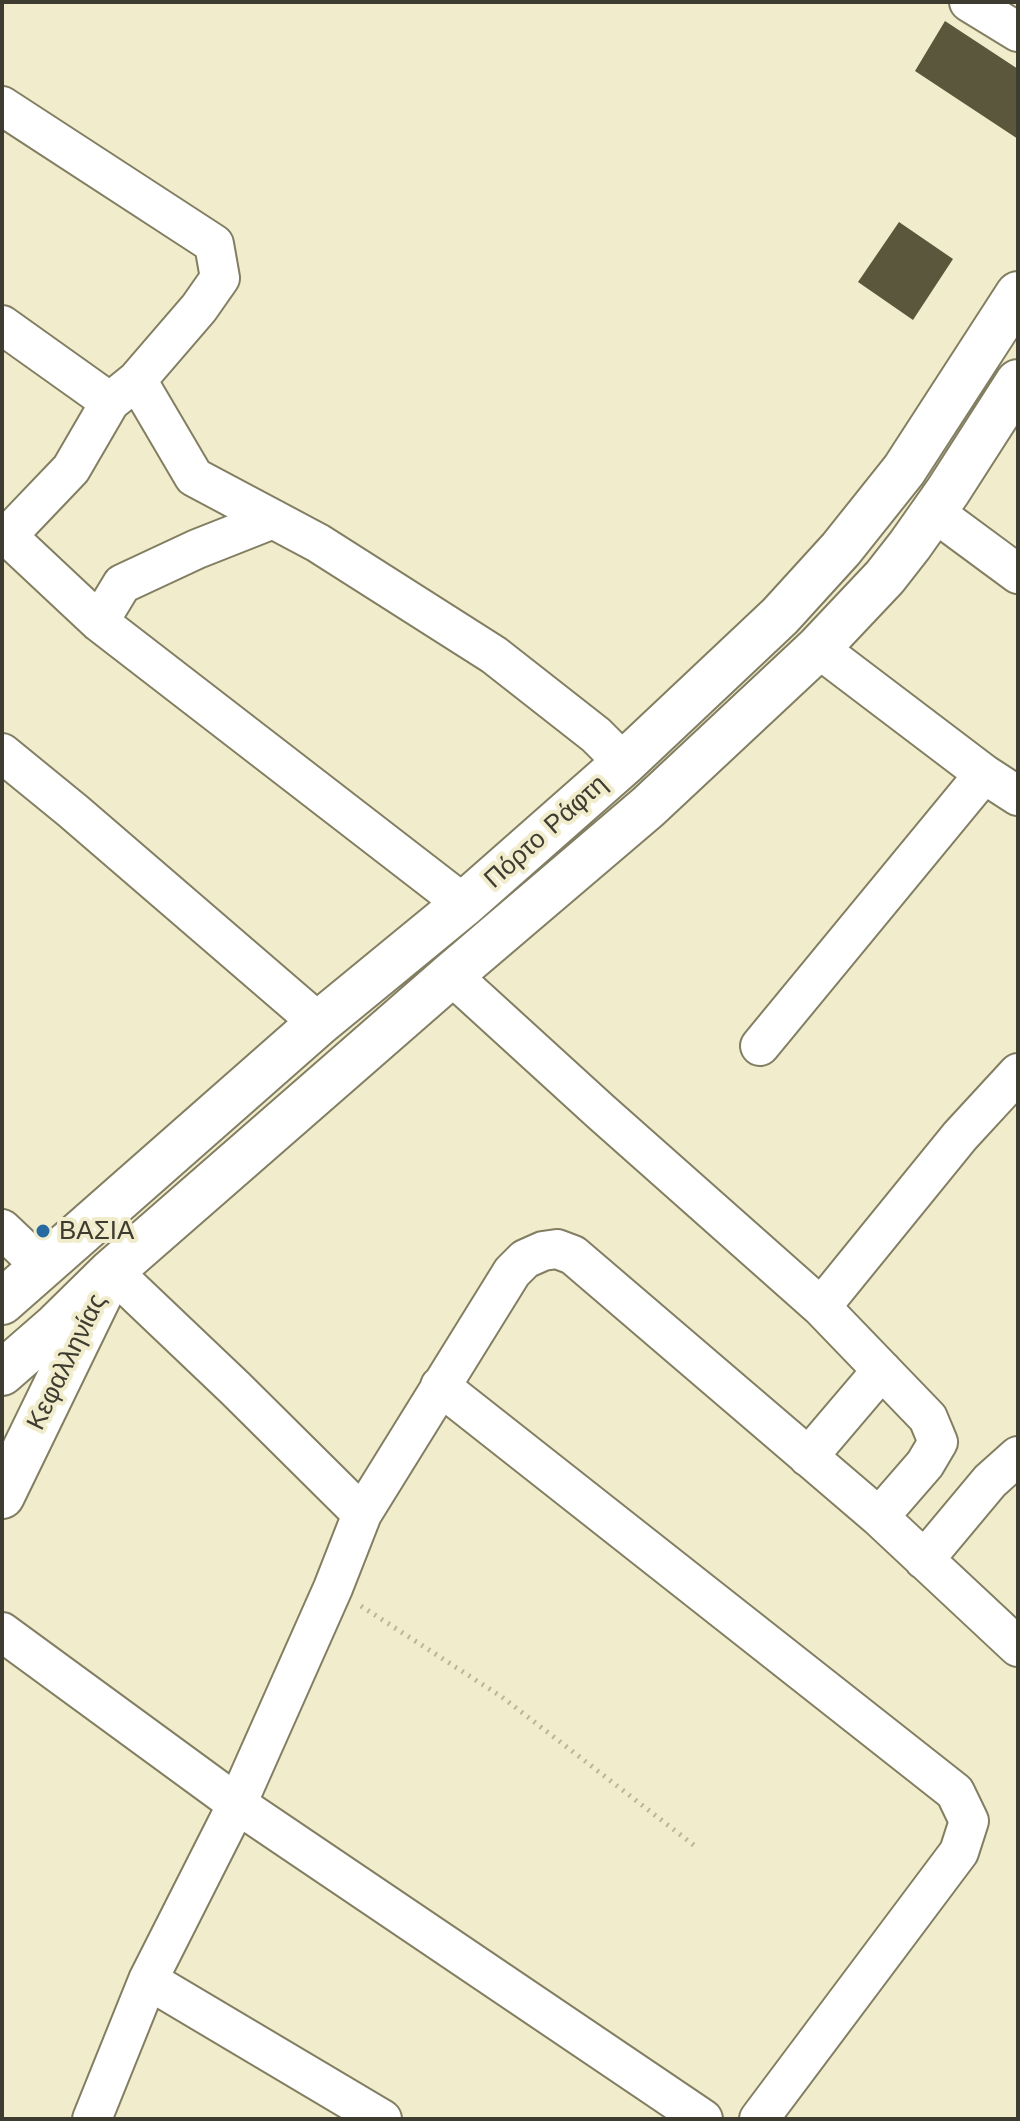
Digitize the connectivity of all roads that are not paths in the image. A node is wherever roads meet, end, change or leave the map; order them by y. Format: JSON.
{"nodes":[{"id":1,"x":969,"y":2,"type":"edge"},
{"id":2,"x":1018,"y":32,"type":"edge"},
{"id":3,"x":2,"y":106,"type":"edge"},
{"id":4,"x":1018,"y":294,"type":"edge"},
{"id":5,"x":2,"y":325,"type":"edge"},
{"id":6,"x":1018,"y":382,"type":"edge"},
{"id":7,"x":123,"y":391,"type":"junction"},
{"id":8,"x":934,"y":512,"type":"junction"},
{"id":9,"x":273,"y":519,"type":"junction"},
{"id":10,"x":5,"y":533,"type":"edge"},
{"id":11,"x":1018,"y":574,"type":"edge"},
{"id":12,"x":99,"y":622,"type":"junction"},
{"id":13,"x":818,"y":648,"type":"junction"},
{"id":14,"x":2,"y":753,"type":"edge"},
{"id":15,"x":624,"y":763,"type":"junction"},
{"id":16,"x":984,"y":774,"type":"junction"},
{"id":17,"x":1018,"y":796,"type":"edge"},
{"id":18,"x":464,"y":904,"type":"junction"},
{"id":19,"x":451,"y":975,"type":"junction"},
{"id":20,"x":319,"y":1023,"type":"junction"},
{"id":21,"x":760,"y":1046,"type":"dead end"},
{"id":22,"x":1018,"y":1073,"type":"edge"},
{"id":23,"x":2,"y":1229,"type":"edge"},
{"id":24,"x":41,"y":1266,"type":"junction"},
{"id":25,"x":112,"y":1271,"type":"junction"},
{"id":26,"x":2,"y":1302,"type":"edge"},
{"id":27,"x":821,"y":1307,"type":"junction"},
{"id":28,"x":882,"y":1370,"type":"junction"},
{"id":29,"x":2,"y":1373,"type":"edge"},
{"id":30,"x":440,"y":1386,"type":"junction"},
{"id":31,"x":1018,"y":1456,"type":"edge"},
{"id":32,"x":808,"y":1457,"type":"junction"},
{"id":33,"x":2,"y":1496,"type":"edge"},
{"id":34,"x":362,"y":1514,"type":"junction"},
{"id":35,"x":879,"y":1517,"type":"junction"},
{"id":36,"x":924,"y":1560,"type":"junction"},
{"id":37,"x":2,"y":1632,"type":"edge"},
{"id":38,"x":1018,"y":1647,"type":"edge"},
{"id":39,"x":237,"y":1804,"type":"junction"},
{"id":40,"x":148,"y":1980,"type":"junction"},
{"id":41,"x":92,"y":2119,"type":"edge"},
{"id":42,"x":382,"y":2119,"type":"edge"},
{"id":43,"x":703,"y":2119,"type":"edge"},
{"id":44,"x":759,"y":2119,"type":"edge"}],
"edges":[{"from":1,"to":2,"type":"street"},
{"from":3,"to":7,"type":"street"},
{"from":4,"to":15,"type":"main road","name":"Πόρτο Ράφτη"},
{"from":5,"to":7,"type":"street"},
{"from":6,"to":8,"type":"main road","name":"Πόρτο Ράφτη"},
{"from":7,"to":9,"type":"street"},
{"from":7,"to":10,"type":"street"},
{"from":8,"to":11,"type":"street"},
{"from":8,"to":13,"type":"main road","name":"Πόρτο Ράφτη"},
{"from":9,"to":12,"type":"street"},
{"from":9,"to":15,"type":"street"},
{"from":10,"to":12,"type":"street"},
{"from":12,"to":18,"type":"street"},
{"from":13,"to":16,"type":"street"},
{"from":13,"to":19,"type":"main road","name":"Πόρτο Ράφτη"},
{"from":14,"to":20,"type":"street"},
{"from":15,"to":18,"type":"main road","name":"Πόρτο Ράφτη"},
{"from":16,"to":17,"type":"street"},
{"from":16,"to":21,"type":"street"},
{"from":18,"to":20,"type":"main road","name":"Πόρτο Ράφτη"},
{"from":19,"to":25,"type":"main road","name":"Πόρτο Ράφτη"},
{"from":19,"to":27,"type":"street"},
{"from":20,"to":24,"type":"main road","name":"Πόρτο Ράφτη"},
{"from":22,"to":27,"type":"street"},
{"from":23,"to":24,"type":"street"},
{"from":24,"to":26,"type":"main road","name":"Πόρτο Ράφτη"},
{"from":25,"to":29,"type":"main road","name":"Πόρτο Ράφτη"},
{"from":25,"to":33,"type":"main road","name":"Κεφαλληνίας"},
{"from":25,"to":34,"type":"street"},
{"from":27,"to":28,"type":"street"},
{"from":28,"to":32,"type":"street"},
{"from":28,"to":35,"type":"street"},
{"from":30,"to":32,"type":"street"},
{"from":30,"to":34,"type":"street"},
{"from":30,"to":44,"type":"street"},
{"from":31,"to":36,"type":"street"},
{"from":32,"to":35,"type":"street"},
{"from":34,"to":39,"type":"street"},
{"from":35,"to":36,"type":"street"},
{"from":36,"to":38,"type":"street"},
{"from":37,"to":39,"type":"street"},
{"from":39,"to":40,"type":"street"},
{"from":39,"to":43,"type":"street"},
{"from":40,"to":41,"type":"street"},
{"from":40,"to":42,"type":"street"}]}
